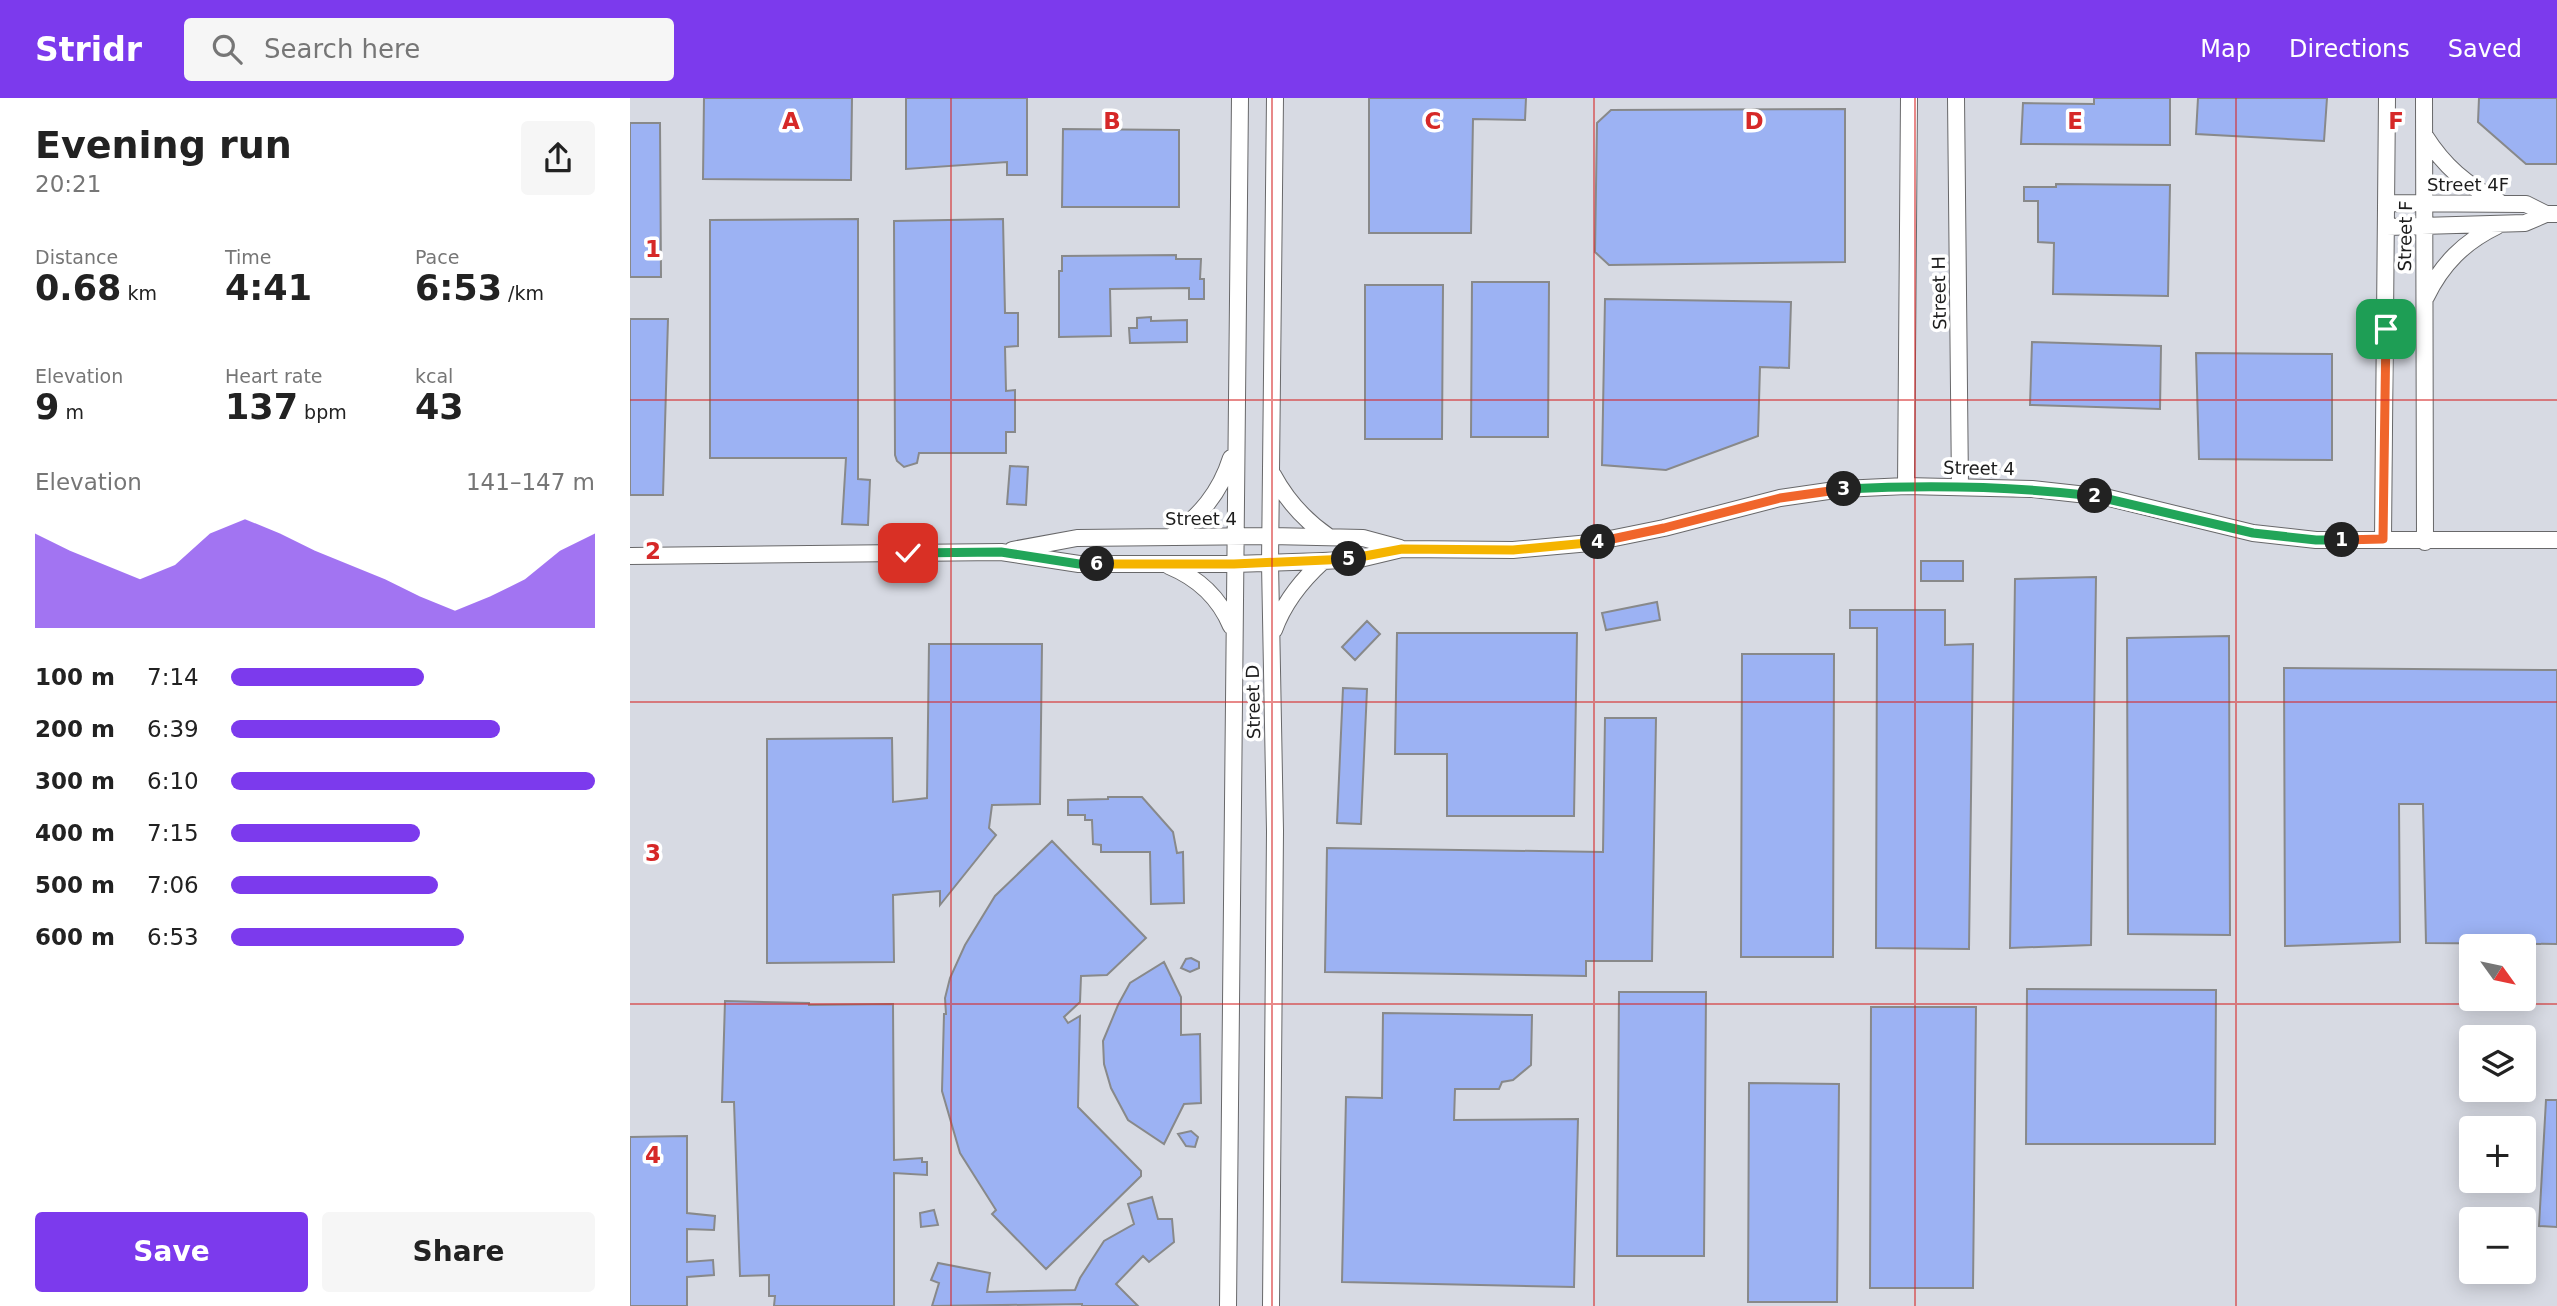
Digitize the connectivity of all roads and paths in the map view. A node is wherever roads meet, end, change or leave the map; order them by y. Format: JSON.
{"nodes":[{"id":1,"x":1240,"y":98,"type":"edge"},
{"id":2,"x":1275,"y":98,"type":"edge"},
{"id":3,"x":1909,"y":98,"type":"edge"},
{"id":4,"x":1956,"y":98,"type":"edge"},
{"id":5,"x":2387,"y":98,"type":"edge"},
{"id":6,"x":2424,"y":98,"type":"edge"},
{"id":7,"x":2424,"y":134,"type":"junction"},
{"id":8,"x":2387,"y":203,"type":"junction"},
{"id":9,"x":2425,"y":203,"type":"junction"},
{"id":10,"x":2504,"y":203,"type":"junction"},
{"id":11,"x":2551,"y":214,"type":"edge"},
{"id":12,"x":2504,"y":223,"type":"junction"},
{"id":13,"x":2425,"y":226,"type":"junction"},
{"id":14,"x":2387,"y":228,"type":"junction"},
{"id":15,"x":2423,"y":303,"type":"junction"},
{"id":16,"x":1235,"y":443,"type":"junction"},
{"id":17,"x":1272,"y":473,"type":"junction"},
{"id":18,"x":1906,"y":486,"type":"junction"},
{"id":19,"x":1960,"y":487,"type":"junction"},
{"id":20,"x":1271,"y":536,"type":"junction"},
{"id":21,"x":1171,"y":537,"type":"junction"},
{"id":22,"x":1234,"y":537,"type":"junction"},
{"id":23,"x":1329,"y":537,"type":"junction"},
{"id":24,"x":2383,"y":539,"type":"junction"},
{"id":25,"x":2557,"y":540,"type":"edge"},
{"id":26,"x":2425,"y":542,"type":"junction"},
{"id":27,"x":1402,"y":549,"type":"junction"},
{"id":28,"x":1001,"y":552,"type":"junction"},
{"id":29,"x":630,"y":555,"type":"edge"},
{"id":30,"x":1323,"y":561,"type":"junction"},
{"id":31,"x":1270,"y":563,"type":"junction"},
{"id":32,"x":1163,"y":564,"type":"junction"},
{"id":33,"x":1234,"y":564,"type":"junction"},
{"id":34,"x":1233,"y":631,"type":"junction"},
{"id":35,"x":1271,"y":639,"type":"junction"},
{"id":36,"x":1228,"y":1306,"type":"edge"},
{"id":37,"x":1271,"y":1306,"type":"edge"}],
"edges":[{"from":1,"to":16,"type":"street","name":"Street D"},
{"from":2,"to":17,"type":"street","name":"Street D"},
{"from":3,"to":18,"type":"street","name":"Street H"},
{"from":4,"to":19,"type":"street","name":"Street H"},
{"from":5,"to":8,"type":"street","name":"Street F"},
{"from":6,"to":7,"type":"street","name":"Street F"},
{"from":7,"to":9,"type":"street","name":"Street F"},
{"from":7,"to":10,"type":"street"},
{"from":8,"to":9,"type":"street","name":"Street 4F"},
{"from":8,"to":14,"type":"street","name":"Street F"},
{"from":9,"to":10,"type":"street","name":"Street 4F"},
{"from":9,"to":13,"type":"street","name":"Street F"},
{"from":10,"to":11,"type":"street","name":"Street 4F"},
{"from":11,"to":12,"type":"street","name":"Street 4F"},
{"from":12,"to":13,"type":"street","name":"Street 4F"},
{"from":12,"to":15,"type":"street"},
{"from":13,"to":14,"type":"street","name":"Street 4F"},
{"from":13,"to":15,"type":"street","name":"Street F"},
{"from":14,"to":24,"type":"street","name":"Street F"},
{"from":15,"to":26,"type":"street","name":"Street F"},
{"from":16,"to":21,"type":"street"},
{"from":16,"to":22,"type":"street","name":"Street D"},
{"from":17,"to":20,"type":"street","name":"Street D"},
{"from":17,"to":23,"type":"street"},
{"from":18,"to":19,"type":"street","name":"Street 4"},
{"from":18,"to":27,"type":"street","name":"Street 4"},
{"from":19,"to":24,"type":"street","name":"Street 4"},
{"from":20,"to":22,"type":"street","name":"Street 4"},
{"from":20,"to":23,"type":"street","name":"Street 4"},
{"from":20,"to":31,"type":"street","name":"Street D"},
{"from":21,"to":22,"type":"street","name":"Street 4"},
{"from":21,"to":28,"type":"street","name":"Street 4"},
{"from":22,"to":33,"type":"street","name":"Street D"},
{"from":23,"to":27,"type":"street","name":"Street 4"},
{"from":24,"to":26,"type":"street","name":"Street 4"},
{"from":25,"to":26,"type":"street","name":"Street 4"},
{"from":27,"to":30,"type":"street","name":"Street 4"},
{"from":28,"to":29,"type":"street","name":"Street 4"},
{"from":28,"to":32,"type":"street","name":"Street 4"},
{"from":30,"to":31,"type":"street","name":"Street 4"},
{"from":30,"to":35,"type":"street"},
{"from":31,"to":33,"type":"street","name":"Street 4"},
{"from":31,"to":35,"type":"street","name":"Street D"},
{"from":32,"to":33,"type":"street","name":"Street 4"},
{"from":32,"to":34,"type":"street"},
{"from":33,"to":34,"type":"street","name":"Street D"},
{"from":34,"to":36,"type":"street","name":"Street D"},
{"from":35,"to":37,"type":"street","name":"Street D"}]}
